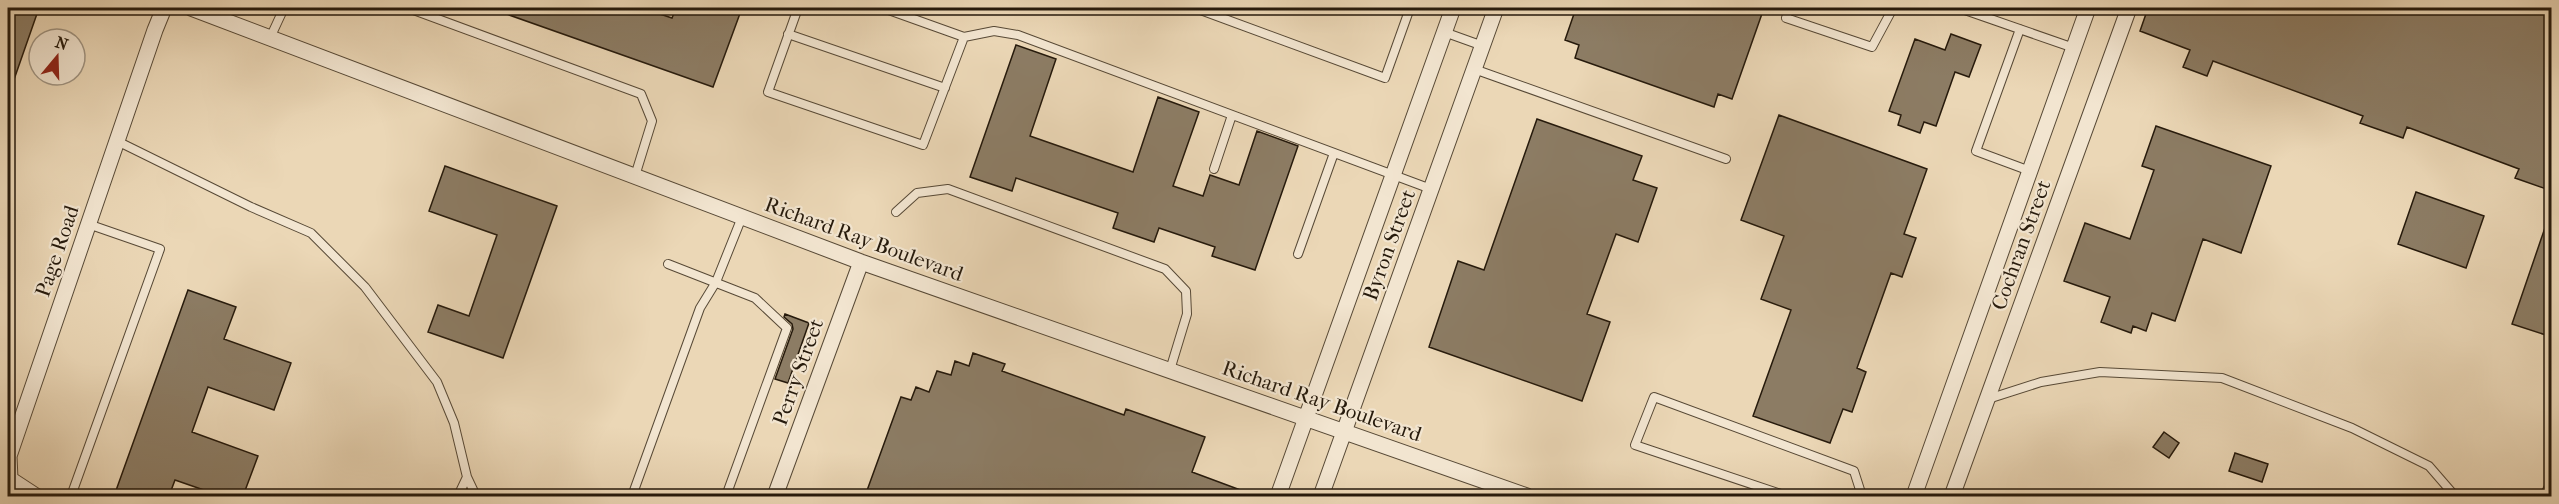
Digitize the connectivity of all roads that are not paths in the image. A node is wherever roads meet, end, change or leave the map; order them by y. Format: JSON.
{"nodes":[{"id":1,"x":164,"y":8,"type":"edge"},
{"id":2,"x":191,"y":8,"type":"edge"},
{"id":3,"x":284,"y":8,"type":"edge"},
{"id":4,"x":408,"y":8,"type":"edge"},
{"id":5,"x":798,"y":8,"type":"edge"},
{"id":6,"x":883,"y":8,"type":"edge"},
{"id":7,"x":1195,"y":8,"type":"edge"},
{"id":8,"x":1410,"y":8,"type":"edge"},
{"id":9,"x":1453,"y":8,"type":"edge"},
{"id":10,"x":1496,"y":8,"type":"edge"},
{"id":11,"x":1789,"y":8,"type":"edge"},
{"id":12,"x":1893,"y":8,"type":"edge"},
{"id":13,"x":1959,"y":8,"type":"edge"},
{"id":14,"x":2088,"y":8,"type":"edge"},
{"id":15,"x":2129,"y":8,"type":"edge"},
{"id":16,"x":2020,"y":29,"type":"junction"},
{"id":17,"x":1444,"y":32,"type":"junction"},
{"id":18,"x":788,"y":34,"type":"junction"},
{"id":19,"x":964,"y":37,"type":"junction"},
{"id":20,"x":270,"y":38,"type":"junction"},
{"id":21,"x":1483,"y":45,"type":"junction"},
{"id":22,"x":2074,"y":48,"type":"junction"},
{"id":23,"x":1474,"y":69,"type":"junction"},
{"id":24,"x":945,"y":88,"type":"junction"},
{"id":25,"x":1232,"y":115,"type":"junction"},
{"id":26,"x":117,"y":141,"type":"junction"},
{"id":27,"x":1334,"y":153,"type":"junction"},
{"id":28,"x":1726,"y":159,"type":"dead end"},
{"id":29,"x":1214,"y":169,"type":"dead end"},
{"id":30,"x":2030,"y":171,"type":"junction"},
{"id":31,"x":1393,"y":175,"type":"junction"},
{"id":32,"x":635,"y":176,"type":"junction"},
{"id":33,"x":1431,"y":189,"type":"junction"},
{"id":34,"x":896,"y":212,"type":"dead end"},
{"id":35,"x":742,"y":216,"type":"junction"},
{"id":36,"x":88,"y":224,"type":"junction"},
{"id":37,"x":1298,"y":254,"type":"dead end"},
{"id":38,"x":861,"y":262,"type":"junction"},
{"id":39,"x":668,"y":264,"type":"dead end"},
{"id":40,"x":716,"y":282,"type":"junction"},
{"id":41,"x":1170,"y":370,"type":"junction"},
{"id":42,"x":1988,"y":399,"type":"junction"},
{"id":43,"x":1306,"y":418,"type":"junction"},
{"id":44,"x":1345,"y":431,"type":"junction"},
{"id":45,"x":467,"y":477,"type":"junction"},
{"id":46,"x":2552,"y":488,"type":"edge"},
{"id":47,"x":36,"y":496,"type":"edge"},
{"id":48,"x":71,"y":496,"type":"edge"},
{"id":49,"x":458,"y":496,"type":"edge"},
{"id":50,"x":476,"y":496,"type":"edge"},
{"id":51,"x":632,"y":496,"type":"edge"},
{"id":52,"x":726,"y":496,"type":"edge"},
{"id":53,"x":775,"y":496,"type":"edge"},
{"id":54,"x":1278,"y":496,"type":"edge"},
{"id":55,"x":1321,"y":496,"type":"edge"},
{"id":56,"x":1527,"y":496,"type":"edge"},
{"id":57,"x":1786,"y":496,"type":"edge"},
{"id":58,"x":1862,"y":496,"type":"edge"},
{"id":59,"x":1916,"y":496,"type":"edge"},
{"id":60,"x":1952,"y":496,"type":"edge"},
{"id":61,"x":2456,"y":496,"type":"edge"},
{"id":62,"x":2548,"y":496,"type":"edge"}],
"edges":[{"from":1,"to":26,"type":"street","name":"Page Road"},
{"from":2,"to":20,"type":"street","name":"Richard Ray Boulevard"},
{"from":3,"to":20,"type":"lane"},
{"from":4,"to":32,"type":"lane"},
{"from":5,"to":18,"type":"lane"},
{"from":6,"to":19,"type":"lane"},
{"from":7,"to":8,"type":"lane"},
{"from":9,"to":17,"type":"street","name":"Byron Street"},
{"from":10,"to":21,"type":"street","name":"Byron Street"},
{"from":11,"to":12,"type":"lane"},
{"from":13,"to":16,"type":"lane"},
{"from":14,"to":22,"type":"street","name":"Cochran Street"},
{"from":15,"to":42,"type":"street","name":"Cochran Street"},
{"from":16,"to":22,"type":"lane"},
{"from":16,"to":30,"type":"lane"},
{"from":17,"to":21,"type":"lane"},
{"from":17,"to":31,"type":"street","name":"Byron Street"},
{"from":18,"to":24,"type":"lane"},
{"from":18,"to":24,"type":"lane"},
{"from":19,"to":24,"type":"lane"},
{"from":19,"to":25,"type":"lane"},
{"from":20,"to":32,"type":"street","name":"Richard Ray Boulevard"},
{"from":21,"to":23,"type":"street","name":"Byron Street"},
{"from":22,"to":30,"type":"street","name":"Cochran Street"},
{"from":23,"to":28,"type":"lane"},
{"from":23,"to":33,"type":"street","name":"Byron Street"},
{"from":25,"to":27,"type":"lane"},
{"from":25,"to":29,"type":"lane"},
{"from":26,"to":36,"type":"street","name":"Page Road"},
{"from":26,"to":45,"type":"lane"},
{"from":27,"to":31,"type":"lane"},
{"from":27,"to":37,"type":"lane"},
{"from":30,"to":59,"type":"street","name":"Cochran Street"},
{"from":31,"to":33,"type":"lane"},
{"from":31,"to":43,"type":"street","name":"Byron Street"},
{"from":32,"to":35,"type":"street","name":"Richard Ray Boulevard"},
{"from":33,"to":44,"type":"street","name":"Byron Street"},
{"from":34,"to":41,"type":"lane"},
{"from":35,"to":38,"type":"street","name":"Richard Ray Boulevard"},
{"from":35,"to":40,"type":"lane"},
{"from":36,"to":47,"type":"street","name":"Page Road"},
{"from":36,"to":48,"type":"lane"},
{"from":38,"to":41,"type":"street","name":"Richard Ray Boulevard"},
{"from":38,"to":53,"type":"street","name":"Perry Street"},
{"from":39,"to":40,"type":"lane"},
{"from":40,"to":51,"type":"lane"},
{"from":40,"to":52,"type":"lane"},
{"from":41,"to":43,"type":"street","name":"Richard Ray Boulevard"},
{"from":42,"to":60,"type":"street","name":"Cochran Street"},
{"from":42,"to":61,"type":"lane"},
{"from":43,"to":44,"type":"street","name":"Richard Ray Boulevard"},
{"from":43,"to":54,"type":"street","name":"Byron Street"},
{"from":44,"to":55,"type":"street","name":"Byron Street"},
{"from":44,"to":56,"type":"street","name":"Richard Ray Boulevard"},
{"from":45,"to":49,"type":"lane"},
{"from":45,"to":50,"type":"lane"},
{"from":46,"to":62,"type":"street"},
{"from":57,"to":58,"type":"lane"}]}
